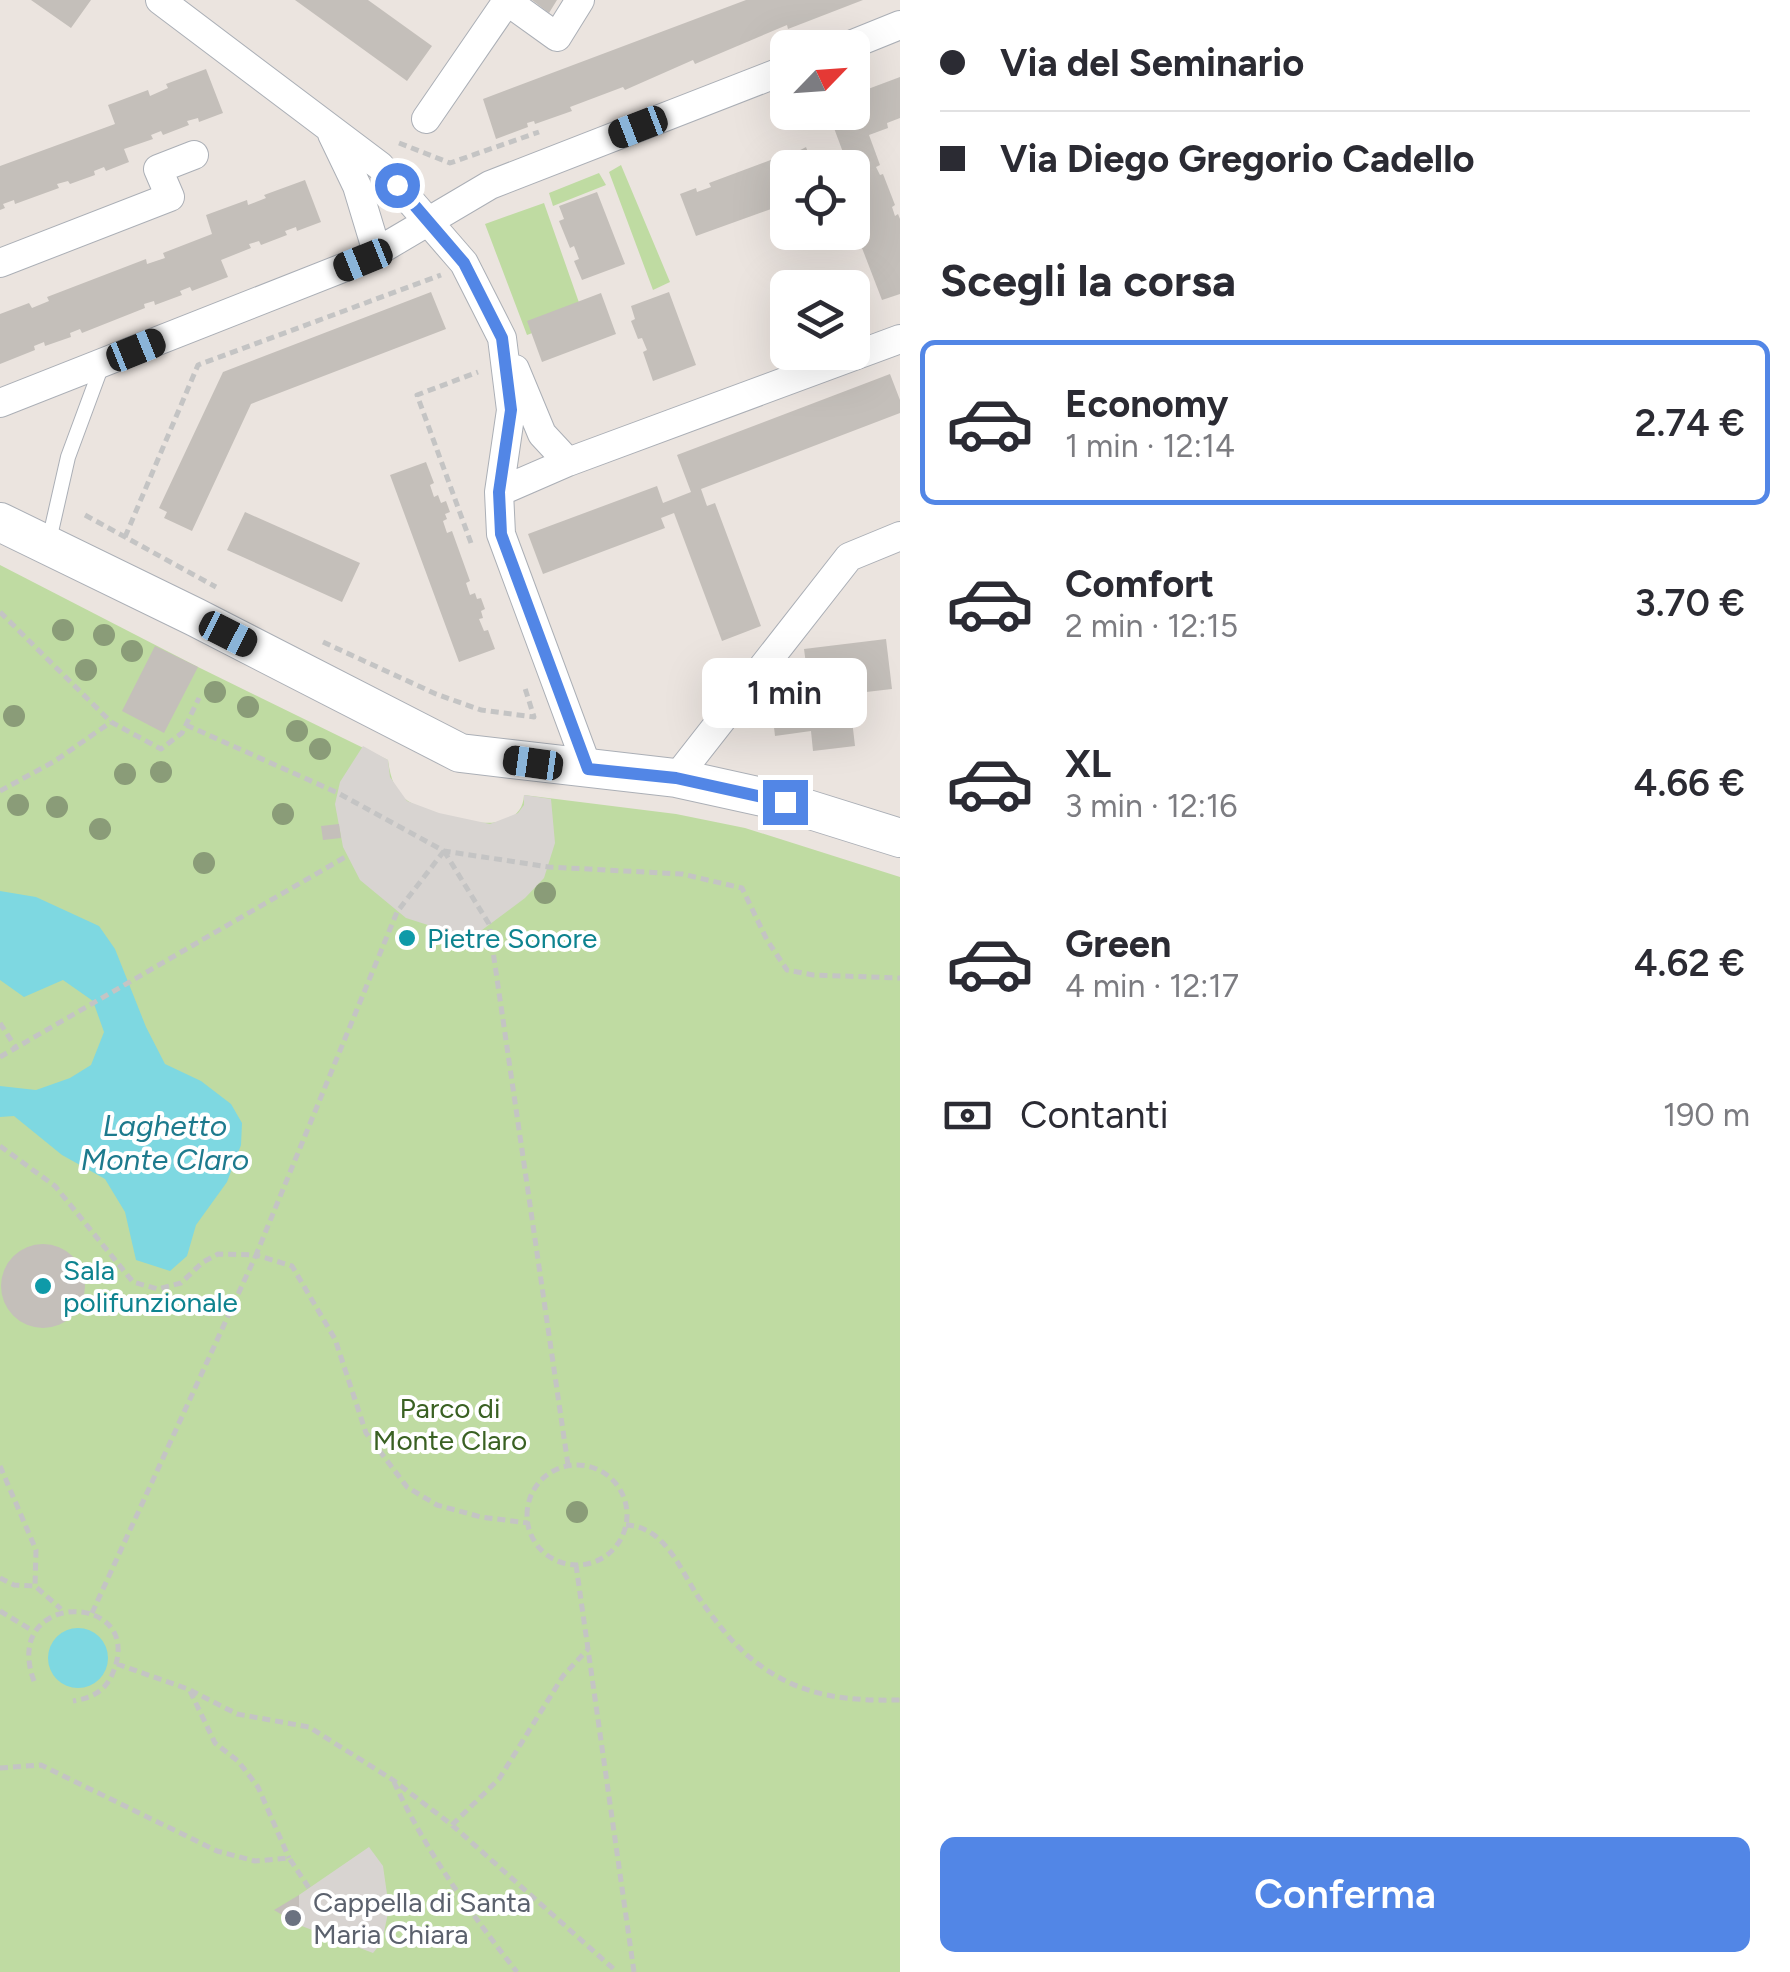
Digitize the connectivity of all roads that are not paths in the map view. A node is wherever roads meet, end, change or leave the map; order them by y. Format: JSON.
{"nodes":[{"id":1,"x":160,"y":0,"type":"edge"},
{"id":2,"x":580,"y":0,"type":"edge"},
{"id":3,"x":900,"y":26,"type":"edge"},
{"id":4,"x":870,"y":38,"type":"edge"},
{"id":5,"x":770,"y":76,"type":"edge"},
{"id":6,"x":426,"y":119,"type":"dead end"},
{"id":7,"x":330,"y":128,"type":"junction"},
{"id":8,"x":194,"y":155,"type":"dead end"},
{"id":9,"x":429,"y":220,"type":"junction"},
{"id":10,"x":377,"y":252,"type":"junction"},
{"id":11,"x":0,"y":263,"type":"edge"},
{"id":12,"x":502,"y":338,"type":"junction"},
{"id":13,"x":900,"y":339,"type":"edge"},
{"id":14,"x":102,"y":364,"type":"junction"},
{"id":15,"x":0,"y":403,"type":"edge"},
{"id":16,"x":568,"y":462,"type":"junction"},
{"id":17,"x":499,"y":492,"type":"junction"},
{"id":18,"x":0,"y":522,"type":"edge"},
{"id":19,"x":900,"y":536,"type":"edge"},
{"id":20,"x":48,"y":547,"type":"junction"},
{"id":21,"x":588,"y":769,"type":"junction"},
{"id":22,"x":676,"y":778,"type":"junction"},
{"id":23,"x":900,"y":838,"type":"edge"}],
"edges":[{"from":1,"to":7,"type":"street"},
{"from":2,"to":6,"type":"street"},
{"from":3,"to":4,"type":"street"},
{"from":5,"to":9,"type":"street"},
{"from":7,"to":9,"type":"street"},
{"from":7,"to":10,"type":"street"},
{"from":8,"to":11,"type":"street"},
{"from":9,"to":10,"type":"street"},
{"from":9,"to":12,"type":"street"},
{"from":10,"to":14,"type":"street"},
{"from":12,"to":16,"type":"street"},
{"from":12,"to":17,"type":"street"},
{"from":13,"to":16,"type":"street"},
{"from":14,"to":15,"type":"street"},
{"from":14,"to":20,"type":"lane"},
{"from":16,"to":17,"type":"street"},
{"from":17,"to":21,"type":"street"},
{"from":18,"to":20,"type":"street"},
{"from":19,"to":22,"type":"street"},
{"from":20,"to":21,"type":"street"},
{"from":21,"to":22,"type":"street"},
{"from":22,"to":23,"type":"street"}]}
